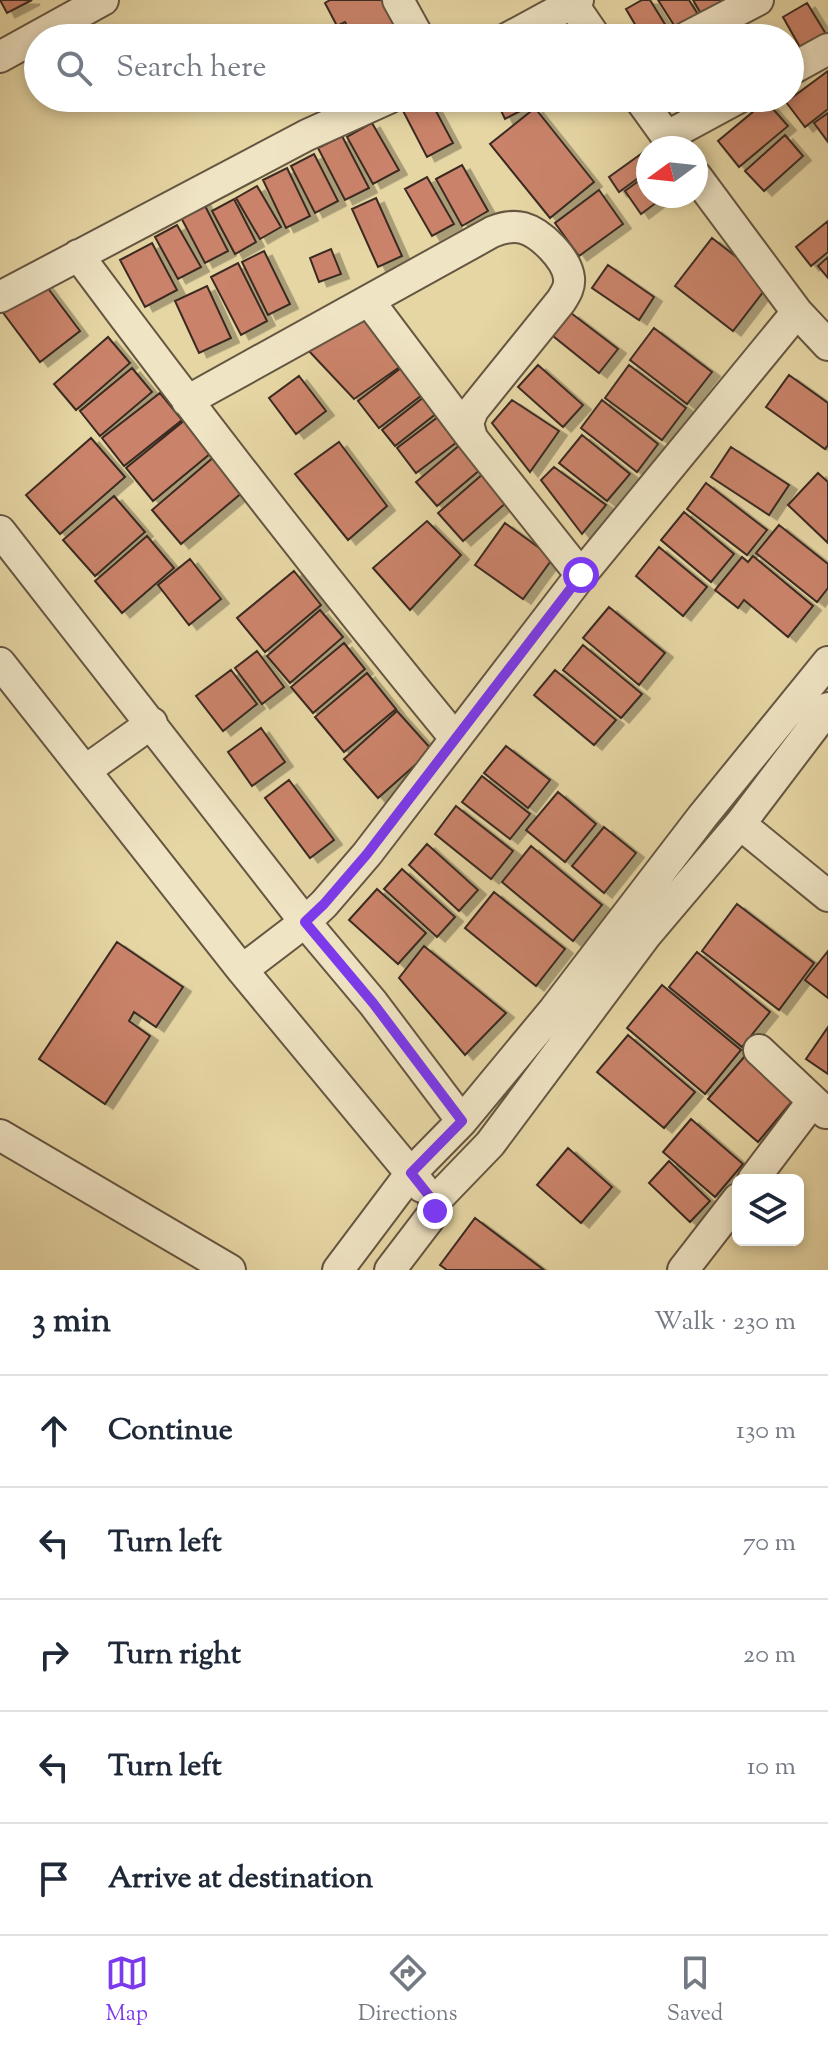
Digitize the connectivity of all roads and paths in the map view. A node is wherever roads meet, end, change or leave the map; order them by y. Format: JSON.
{"nodes":[{"id":1,"x":103,"y":0,"type":"edge"},
{"id":2,"x":398,"y":0,"type":"edge"},
{"id":3,"x":758,"y":0,"type":"edge"},
{"id":4,"x":575,"y":2,"type":"edge"},
{"id":5,"x":60,"y":24,"type":"edge"},
{"id":6,"x":411,"y":24,"type":"edge"},
{"id":7,"x":534,"y":24,"type":"edge"},
{"id":8,"x":588,"y":24,"type":"edge"},
{"id":9,"x":712,"y":24,"type":"edge"},
{"id":10,"x":24,"y":44,"type":"edge"},
{"id":11,"x":828,"y":49,"type":"edge"},
{"id":12,"x":0,"y":57,"type":"edge"},
{"id":13,"x":804,"y":62,"type":"edge"},
{"id":14,"x":358,"y":112,"type":"edge"},
{"id":15,"x":649,"y":112,"type":"edge"},
{"id":16,"x":717,"y":112,"type":"edge"},
{"id":17,"x":667,"y":136,"type":"edge"},
{"id":18,"x":680,"y":136,"type":"edge"},
{"id":19,"x":708,"y":192,"type":"edge"},
{"id":20,"x":78,"y":255,"type":"junction"},
{"id":21,"x":0,"y":297,"type":"edge"},
{"id":22,"x":369,"y":301,"type":"junction"},
{"id":23,"x":797,"y":312,"type":"junction"},
{"id":24,"x":828,"y":345,"type":"edge"},
{"id":25,"x":187,"y":401,"type":"junction"},
{"id":26,"x":472,"y":438,"type":"junction"},
{"id":27,"x":0,"y":531,"type":"edge"},
{"id":28,"x":581,"y":575,"type":"junction"},
{"id":29,"x":828,"y":662,"type":"edge"},
{"id":30,"x":0,"y":663,"type":"edge"},
{"id":31,"x":828,"y":708,"type":"edge"},
{"id":32,"x":152,"y":723,"type":"junction"},
{"id":33,"x":455,"y":738,"type":"junction"},
{"id":34,"x":86,"y":770,"type":"junction"},
{"id":35,"x":740,"y":824,"type":"junction"},
{"id":36,"x":828,"y":896,"type":"edge"},
{"id":37,"x":305,"y":922,"type":"junction"},
{"id":38,"x":242,"y":970,"type":"junction"},
{"id":39,"x":759,"y":1050,"type":"dead end"},
{"id":40,"x":820,"y":1108,"type":"edge"},
{"id":41,"x":462,"y":1121,"type":"junction"},
{"id":42,"x":0,"y":1135,"type":"edge"},
{"id":43,"x":411,"y":1173,"type":"junction"},
{"id":44,"x":759,"y":1174,"type":"edge"},
{"id":45,"x":434,"y":1202,"type":"junction"},
{"id":46,"x":732,"y":1207,"type":"edge"},
{"id":47,"x":230,"y":1270,"type":"edge"},
{"id":48,"x":338,"y":1270,"type":"edge"},
{"id":49,"x":390,"y":1270,"type":"edge"},
{"id":50,"x":683,"y":1270,"type":"edge"}],
"edges":[{"from":1,"to":5,"type":"street"},
{"from":2,"to":6,"type":"street"},
{"from":3,"to":9,"type":"street"},
{"from":4,"to":7,"type":"street"},
{"from":4,"to":8,"type":"street"},
{"from":10,"to":12,"type":"street"},
{"from":11,"to":13,"type":"street"},
{"from":14,"to":20,"type":"street"},
{"from":15,"to":17,"type":"street"},
{"from":16,"to":18,"type":"street"},
{"from":19,"to":23,"type":"street"},
{"from":20,"to":21,"type":"street"},
{"from":20,"to":25,"type":"street"},
{"from":22,"to":25,"type":"street"},
{"from":22,"to":26,"type":"street"},
{"from":22,"to":26,"type":"street"},
{"from":23,"to":24,"type":"street"},
{"from":23,"to":28,"type":"street"},
{"from":25,"to":33,"type":"street"},
{"from":26,"to":28,"type":"street"},
{"from":27,"to":32,"type":"street"},
{"from":28,"to":33,"type":"street"},
{"from":29,"to":41,"type":"street"},
{"from":30,"to":34,"type":"street"},
{"from":31,"to":35,"type":"street"},
{"from":32,"to":34,"type":"street"},
{"from":32,"to":37,"type":"street"},
{"from":33,"to":37,"type":"street"},
{"from":34,"to":38,"type":"street"},
{"from":35,"to":36,"type":"street"},
{"from":35,"to":45,"type":"street"},
{"from":37,"to":38,"type":"street"},
{"from":37,"to":41,"type":"street"},
{"from":38,"to":43,"type":"street"},
{"from":39,"to":40,"type":"street"},
{"from":40,"to":44,"type":"street"},
{"from":41,"to":43,"type":"street"},
{"from":42,"to":47,"type":"street"},
{"from":43,"to":45,"type":"street"},
{"from":43,"to":48,"type":"street"},
{"from":45,"to":49,"type":"street"},
{"from":46,"to":50,"type":"street"}]}
